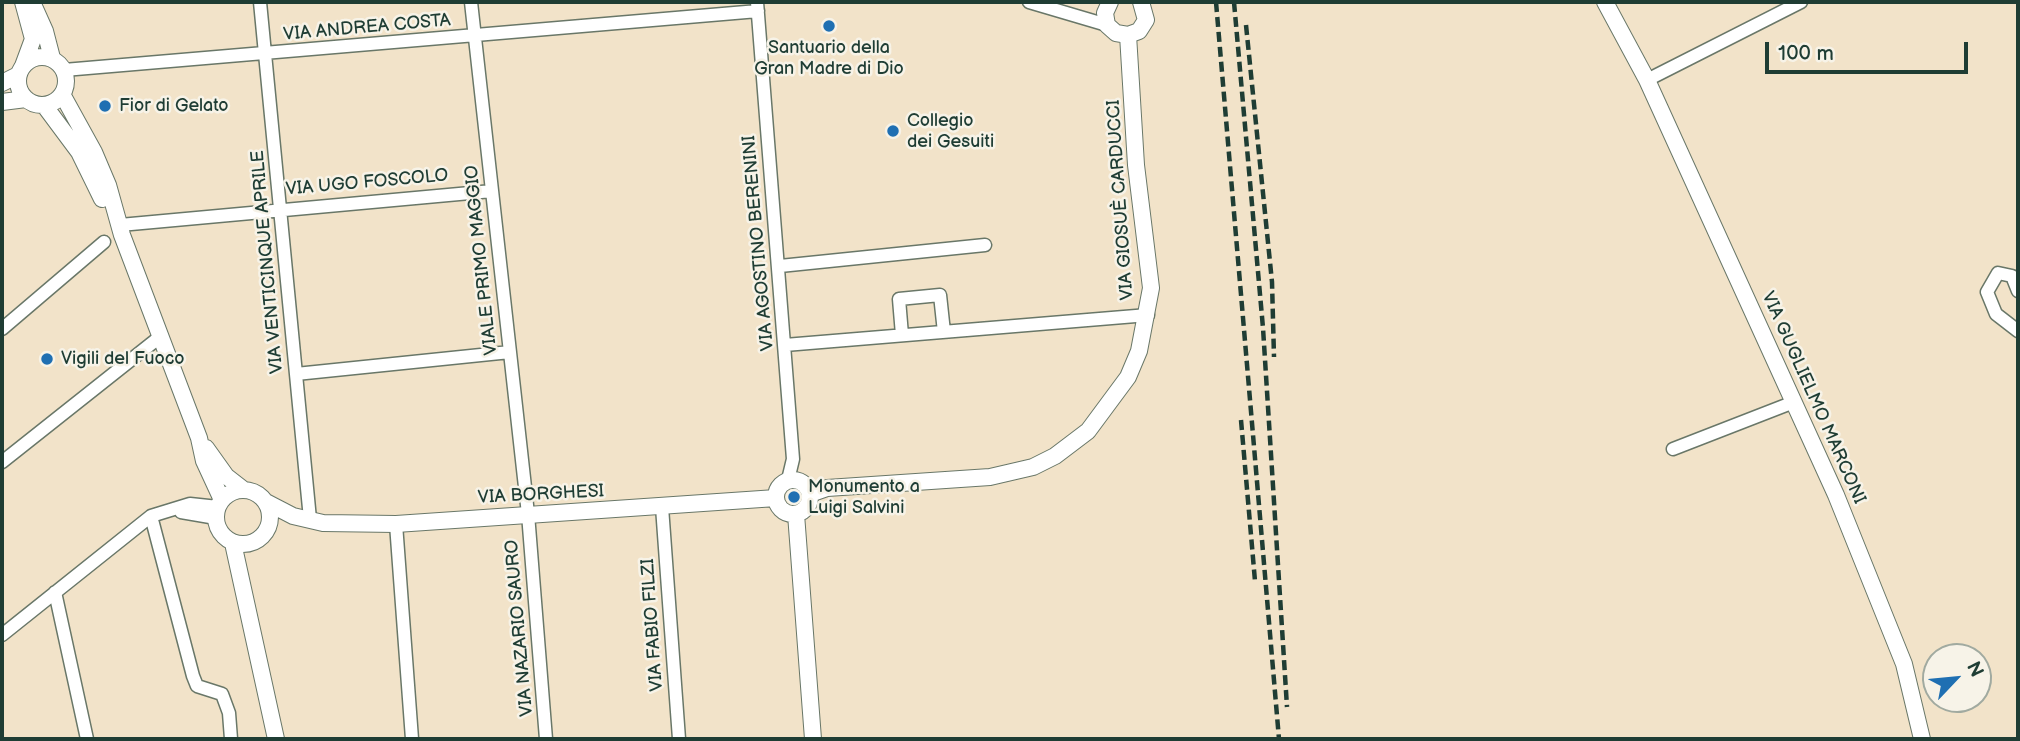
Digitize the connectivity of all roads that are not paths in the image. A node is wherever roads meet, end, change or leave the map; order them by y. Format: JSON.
{"nodes":[{"id":1,"x":23,"y":2,"type":"edge"},
{"id":2,"x":32,"y":2,"type":"edge"},
{"id":3,"x":260,"y":2,"type":"edge"},
{"id":4,"x":471,"y":2,"type":"edge"},
{"id":5,"x":1028,"y":2,"type":"edge"},
{"id":6,"x":1110,"y":2,"type":"edge"},
{"id":7,"x":1141,"y":2,"type":"edge"},
{"id":8,"x":1605,"y":2,"type":"edge"},
{"id":9,"x":1801,"y":2,"type":"edge"},
{"id":10,"x":757,"y":6,"type":"edge"},
{"id":11,"x":1107,"y":25,"type":"junction"},
{"id":12,"x":474,"y":36,"type":"junction"},
{"id":13,"x":1128,"y":36,"type":"junction"},
{"id":14,"x":265,"y":54,"type":"junction"},
{"id":15,"x":58,"y":64,"type":"junction"},
{"id":16,"x":20,"y":71,"type":"junction"},
{"id":17,"x":1647,"y":80,"type":"junction"},
{"id":18,"x":2,"y":83,"type":"edge"},
{"id":19,"x":62,"y":94,"type":"junction"},
{"id":20,"x":26,"y":99,"type":"junction"},
{"id":21,"x":2,"y":102,"type":"edge"},
{"id":22,"x":44,"y":105,"type":"junction"},
{"id":23,"x":492,"y":191,"type":"junction"},
{"id":24,"x":280,"y":208,"type":"junction"},
{"id":25,"x":121,"y":230,"type":"junction"},
{"id":26,"x":104,"y":242,"type":"dead end"},
{"id":27,"x":985,"y":245,"type":"dead end"},
{"id":28,"x":780,"y":266,"type":"junction"},
{"id":29,"x":2018,"y":290,"type":"edge"},
{"id":30,"x":1148,"y":315,"type":"junction"},
{"id":31,"x":2,"y":329,"type":"edge"},
{"id":32,"x":2018,"y":331,"type":"edge"},
{"id":33,"x":944,"y":332,"type":"junction"},
{"id":34,"x":902,"y":335,"type":"junction"},
{"id":35,"x":161,"y":336,"type":"junction"},
{"id":36,"x":785,"y":345,"type":"junction"},
{"id":37,"x":510,"y":352,"type":"junction"},
{"id":38,"x":296,"y":374,"type":"junction"},
{"id":39,"x":1794,"y":402,"type":"junction"},
{"id":40,"x":199,"y":438,"type":"junction"},
{"id":41,"x":1673,"y":449,"type":"dead end"},
{"id":42,"x":2,"y":462,"type":"edge"},
{"id":43,"x":789,"y":481,"type":"junction"},
{"id":44,"x":244,"y":490,"type":"junction"},
{"id":45,"x":810,"y":494,"type":"junction"},
{"id":46,"x":776,"y":498,"type":"junction"},
{"id":47,"x":266,"y":502,"type":"junction"},
{"id":48,"x":662,"y":507,"type":"junction"},
{"id":49,"x":219,"y":508,"type":"junction"},
{"id":50,"x":528,"y":514,"type":"junction"},
{"id":51,"x":796,"y":514,"type":"junction"},
{"id":52,"x":151,"y":516,"type":"junction"},
{"id":53,"x":310,"y":519,"type":"junction"},
{"id":54,"x":396,"y":524,"type":"junction"},
{"id":55,"x":269,"y":525,"type":"junction"},
{"id":56,"x":233,"y":543,"type":"junction"},
{"id":57,"x":253,"y":543,"type":"junction"},
{"id":58,"x":245,"y":591,"type":"junction"},
{"id":59,"x":55,"y":592,"type":"junction"},
{"id":60,"x":5,"y":628,"type":"edge"},
{"id":61,"x":87,"y":739,"type":"edge"},
{"id":62,"x":231,"y":739,"type":"edge"},
{"id":63,"x":276,"y":739,"type":"edge"},
{"id":64,"x":412,"y":739,"type":"edge"},
{"id":65,"x":546,"y":739,"type":"edge"},
{"id":66,"x":679,"y":739,"type":"edge"},
{"id":67,"x":813,"y":739,"type":"edge"},
{"id":68,"x":1923,"y":739,"type":"edge"}],
"edges":[{"from":1,"to":16,"type":"street"},
{"from":2,"to":15,"type":"street"},
{"from":3,"to":14,"type":"street","name":"VIA VENTICINQUE APRILE"},
{"from":4,"to":12,"type":"street","name":"VIALE PRIMO MAGGIO"},
{"from":5,"to":11,"type":"street"},
{"from":6,"to":11,"type":"street"},
{"from":7,"to":13,"type":"street"},
{"from":8,"to":17,"type":"street","name":"VIA GUGLIELMO MARCONI"},
{"from":9,"to":17,"type":"street"},
{"from":10,"to":12,"type":"street","name":"VIA ANDREA COSTA"},
{"from":10,"to":28,"type":"street","name":"VIA AGOSTINO BERENINI"},
{"from":11,"to":13,"type":"street"},
{"from":12,"to":14,"type":"street","name":"VIA ANDREA COSTA"},
{"from":12,"to":23,"type":"street","name":"VIALE PRIMO MAGGIO"},
{"from":13,"to":30,"type":"street","name":"VIA GIOSUÈ CARDUCCI"},
{"from":14,"to":15,"type":"street","name":"VIA ANDREA COSTA"},
{"from":14,"to":24,"type":"street","name":"VIA VENTICINQUE APRILE"},
{"from":15,"to":16,"type":"street"},
{"from":15,"to":19,"type":"street"},
{"from":16,"to":18,"type":"street"},
{"from":16,"to":20,"type":"street"},
{"from":17,"to":39,"type":"street","name":"VIA GUGLIELMO MARCONI"},
{"from":19,"to":22,"type":"street"},
{"from":19,"to":25,"type":"street"},
{"from":20,"to":21,"type":"street"},
{"from":20,"to":22,"type":"street"},
{"from":22,"to":25,"type":"street"},
{"from":23,"to":24,"type":"street","name":"VIA UGO FOSCOLO"},
{"from":23,"to":37,"type":"street","name":"VIALE PRIMO MAGGIO"},
{"from":24,"to":25,"type":"street","name":"VIA UGO FOSCOLO"},
{"from":24,"to":38,"type":"street","name":"VIA VENTICINQUE APRILE"},
{"from":25,"to":35,"type":"street"},
{"from":26,"to":31,"type":"street"},
{"from":27,"to":28,"type":"street"},
{"from":28,"to":36,"type":"street","name":"VIA AGOSTINO BERENINI"},
{"from":29,"to":32,"type":"street"},
{"from":30,"to":33,"type":"street"},
{"from":30,"to":45,"type":"street","name":"VIA GIOSUÈ CARDUCCI"},
{"from":33,"to":34,"type":"street"},
{"from":33,"to":34,"type":"street"},
{"from":34,"to":36,"type":"street"},
{"from":35,"to":40,"type":"street"},
{"from":35,"to":42,"type":"street"},
{"from":36,"to":43,"type":"street","name":"VIA AGOSTINO BERENINI"},
{"from":37,"to":38,"type":"street"},
{"from":37,"to":50,"type":"street","name":"VIALE PRIMO MAGGIO"},
{"from":38,"to":53,"type":"street","name":"VIA VENTICINQUE APRILE"},
{"from":39,"to":41,"type":"street"},
{"from":39,"to":68,"type":"street","name":"VIA GUGLIELMO MARCONI"},
{"from":40,"to":44,"type":"street"},
{"from":40,"to":49,"type":"street"},
{"from":43,"to":45,"type":"street"},
{"from":43,"to":46,"type":"street"},
{"from":44,"to":47,"type":"street"},
{"from":44,"to":49,"type":"street"},
{"from":45,"to":51,"type":"street"},
{"from":46,"to":48,"type":"street","name":"VIA BORGHESI"},
{"from":46,"to":51,"type":"street"},
{"from":47,"to":53,"type":"street","name":"VIA BORGHESI"},
{"from":47,"to":55,"type":"street"},
{"from":48,"to":50,"type":"street","name":"VIA BORGHESI"},
{"from":48,"to":66,"type":"street","name":"VIA FABIO FILZI"},
{"from":49,"to":52,"type":"street"},
{"from":49,"to":56,"type":"street"},
{"from":50,"to":54,"type":"street","name":"VIA BORGHESI"},
{"from":50,"to":65,"type":"street","name":"VIA NAZARIO SAURO"},
{"from":51,"to":67,"type":"street"},
{"from":52,"to":59,"type":"street"},
{"from":52,"to":62,"type":"street"},
{"from":53,"to":54,"type":"street","name":"VIA BORGHESI"},
{"from":53,"to":55,"type":"street","name":"VIA BORGHESI"},
{"from":54,"to":64,"type":"street"},
{"from":55,"to":57,"type":"street"},
{"from":56,"to":57,"type":"street"},
{"from":56,"to":58,"type":"street"},
{"from":57,"to":58,"type":"street"},
{"from":58,"to":63,"type":"street"},
{"from":59,"to":60,"type":"street"},
{"from":59,"to":61,"type":"street"}]}
